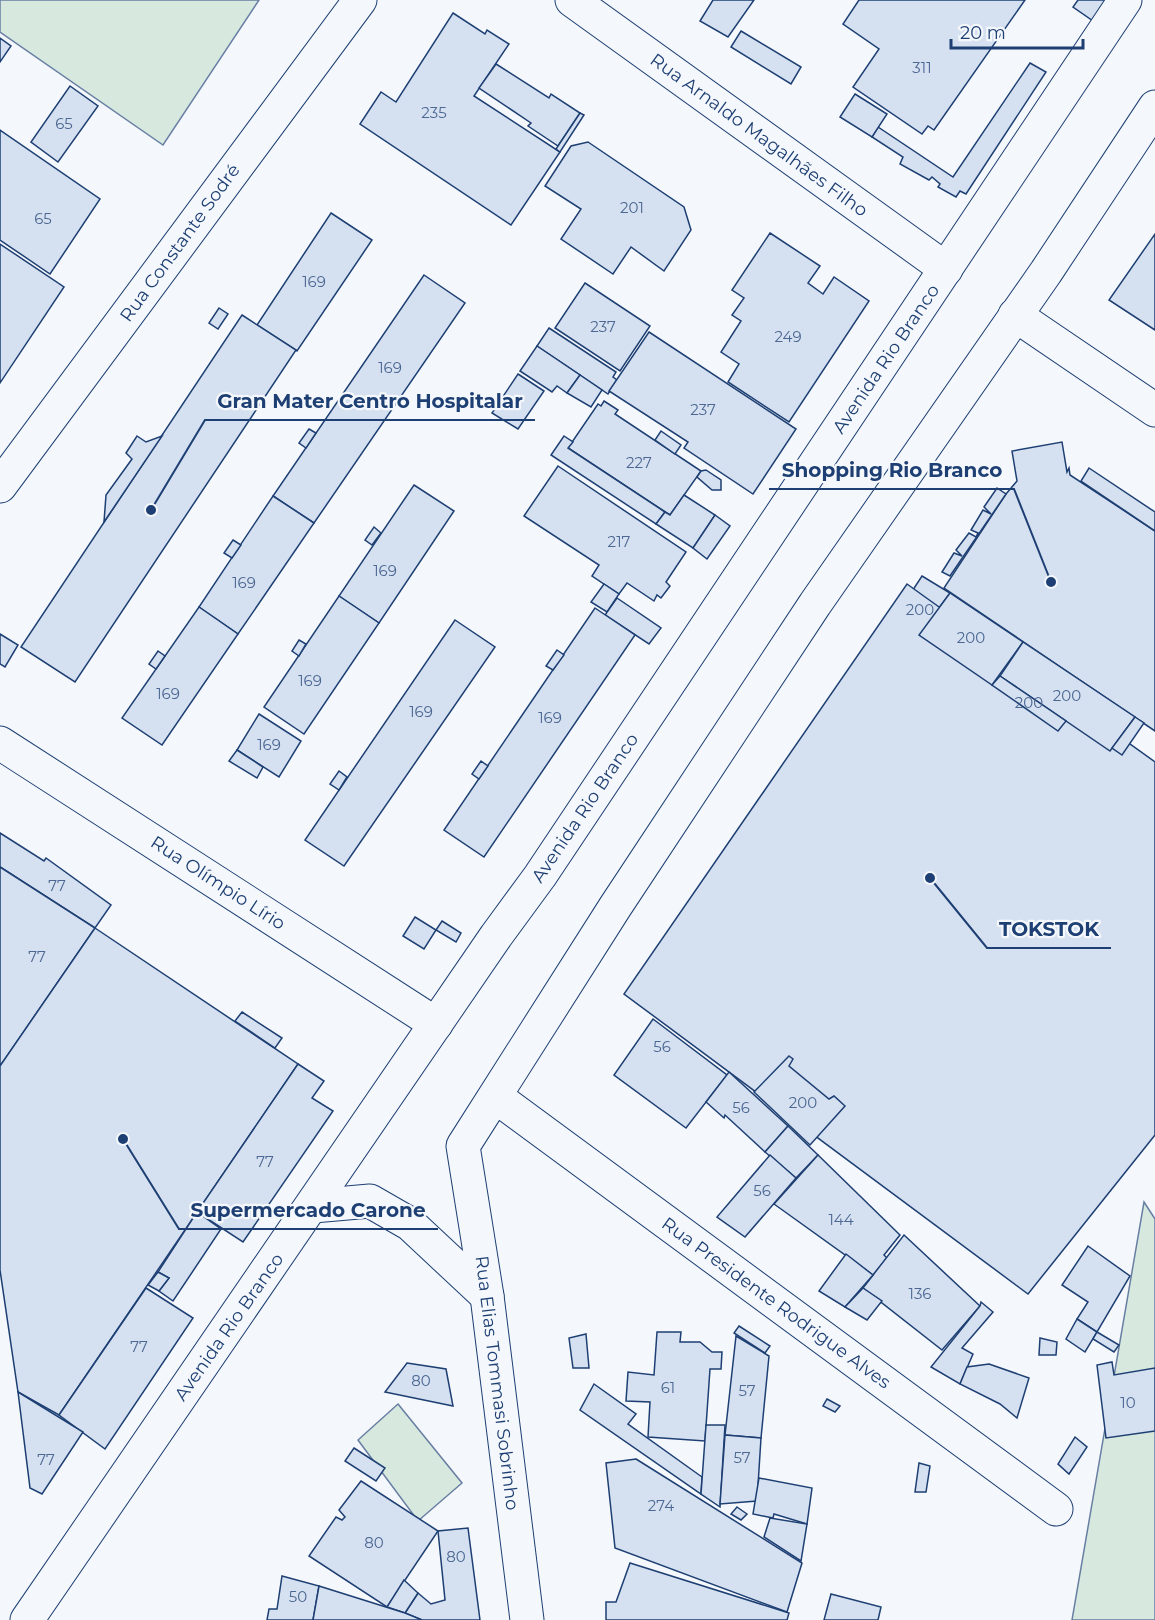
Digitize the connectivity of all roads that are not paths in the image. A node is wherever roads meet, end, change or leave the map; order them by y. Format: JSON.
{"nodes":[{"id":1,"x":360,"y":0,"type":"edge"},
{"id":2,"x":572,"y":0,"type":"edge"},
{"id":3,"x":1125,"y":0,"type":"edge"},
{"id":4,"x":1155,"y":107,"type":"edge"},
{"id":5,"x":946,"y":269,"type":"junction"},
{"id":6,"x":1015,"y":315,"type":"junction"},
{"id":7,"x":1155,"y":410,"type":"edge"},
{"id":8,"x":0,"y":486,"type":"edge"},
{"id":9,"x":0,"y":743,"type":"edge"},
{"id":10,"x":436,"y":1024,"type":"junction"},
{"id":11,"x":496,"y":1097,"type":"junction"},
{"id":12,"x":313,"y":1206,"type":"junction"},
{"id":13,"x":487,"y":1296,"type":"junction"},
{"id":14,"x":1056,"y":1509,"type":"dead end"},
{"id":15,"x":28,"y":1616,"type":"edge"},
{"id":16,"x":527,"y":1620,"type":"edge"}],
"edges":[{"from":1,"to":8,"type":"street","name":"Rua Constante Sodré"},
{"from":2,"to":5,"type":"street","name":"Rua Arnaldo Magalhães Filho"},
{"from":3,"to":5,"type":"street","name":"Avenida Rio Branco"},
{"from":4,"to":6,"type":"street"},
{"from":5,"to":10,"type":"street","name":"Avenida Rio Branco"},
{"from":6,"to":7,"type":"street"},
{"from":6,"to":11,"type":"street"},
{"from":9,"to":10,"type":"street","name":"Rua Olímpio Lírio"},
{"from":10,"to":12,"type":"street","name":"Avenida Rio Branco"},
{"from":11,"to":13,"type":"street","name":"Rua Elias Tommasi Sobrinho"},
{"from":11,"to":14,"type":"street","name":"Rua Presidente Rodrigue Alves"},
{"from":12,"to":13,"type":"street"},
{"from":12,"to":15,"type":"street","name":"Avenida Rio Branco"},
{"from":13,"to":16,"type":"street","name":"Rua Elias Tommasi Sobrinho"}]}
